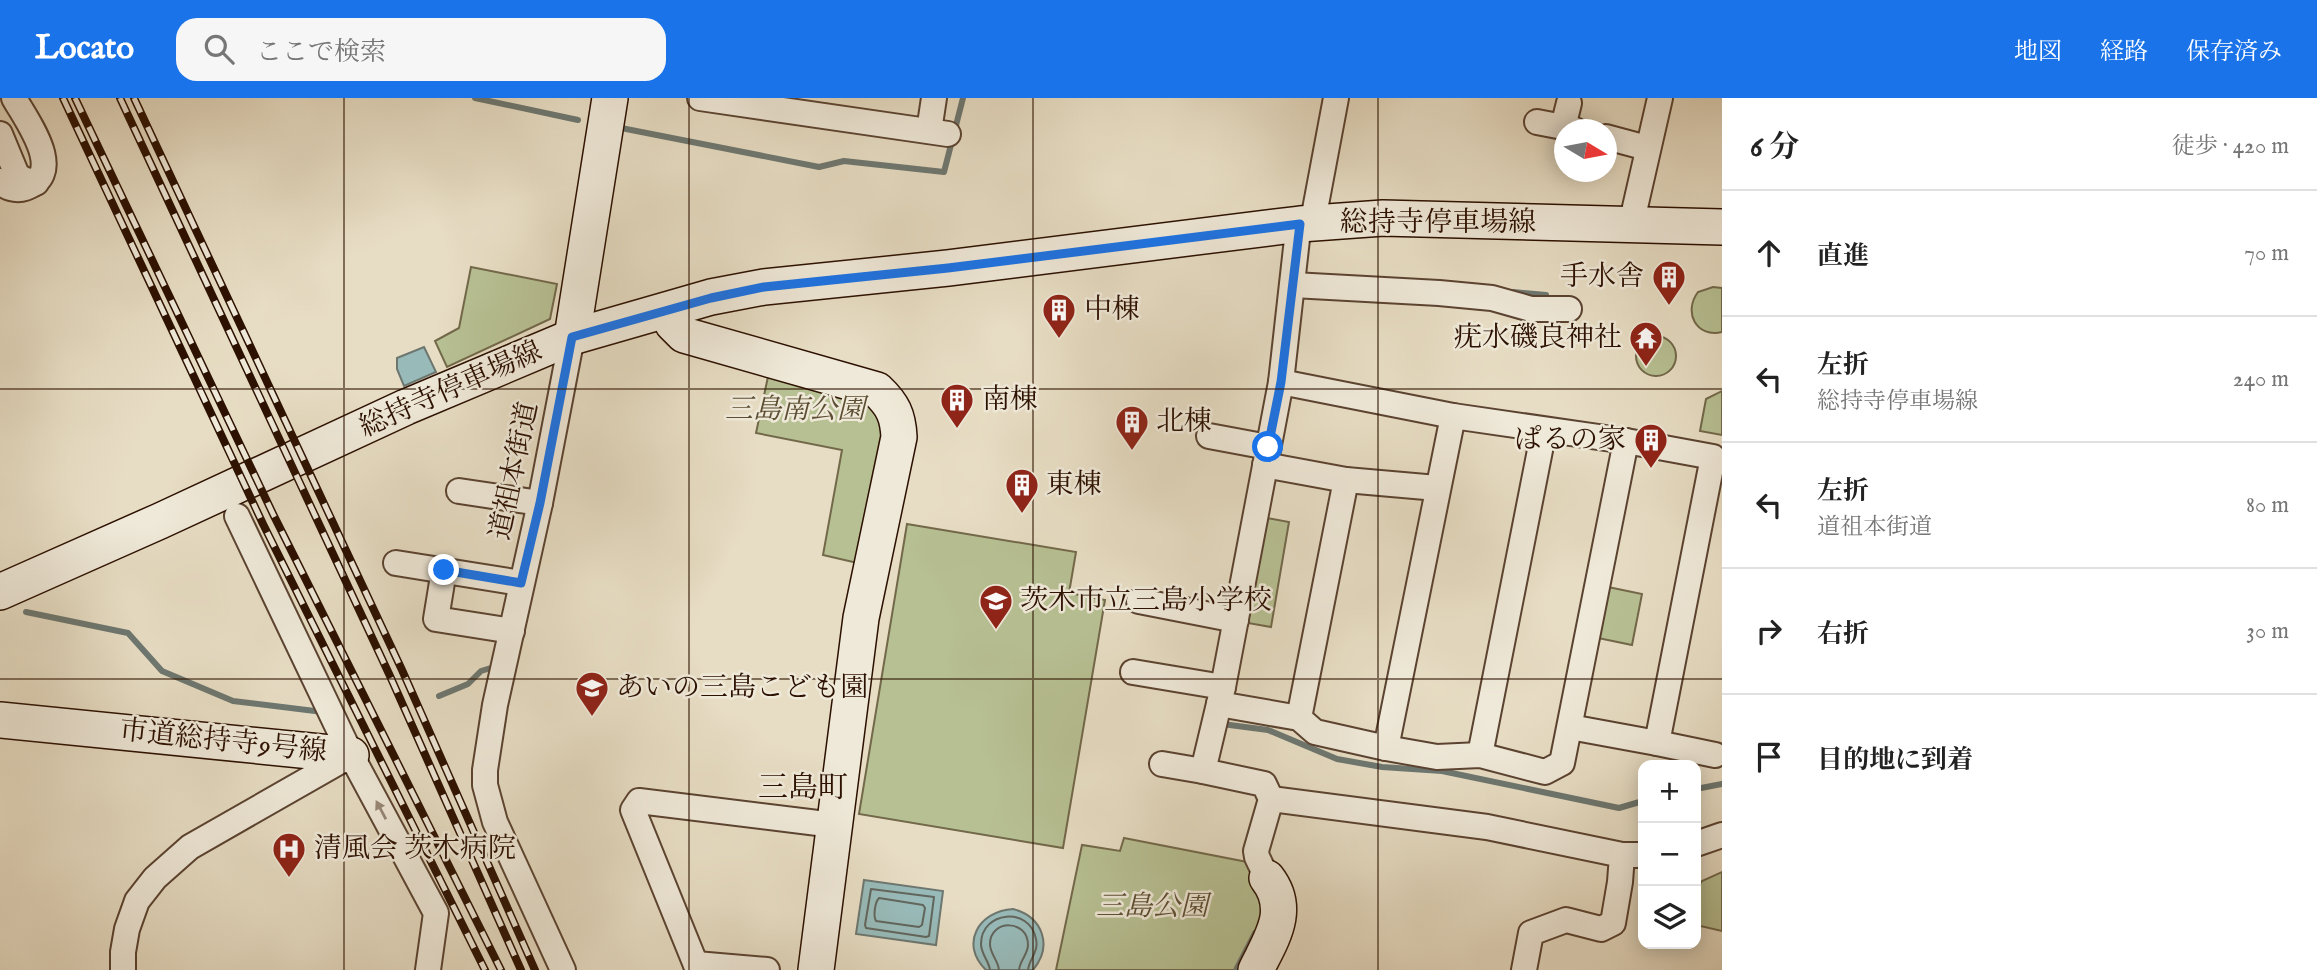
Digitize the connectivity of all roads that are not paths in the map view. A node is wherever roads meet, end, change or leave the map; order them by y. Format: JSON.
{"nodes":[{"id":1,"x":14,"y":98,"type":"edge"},
{"id":2,"x":610,"y":98,"type":"edge"},
{"id":3,"x":700,"y":98,"type":"edge"},
{"id":4,"x":934,"y":98,"type":"edge"},
{"id":5,"x":1336,"y":98,"type":"edge"},
{"id":6,"x":1660,"y":98,"type":"edge"},
{"id":7,"x":779,"y":104,"type":"edge"},
{"id":8,"x":856,"y":109,"type":"edge"},
{"id":9,"x":1554,"y":121,"type":"edge"},
{"id":10,"x":1538,"y":122,"type":"dead end"},
{"id":11,"x":0,"y":134,"type":"edge"},
{"id":12,"x":1617,"y":140,"type":"edge"},
{"id":13,"x":1647,"y":148,"type":"junction"},
{"id":14,"x":0,"y":181,"type":"edge"},
{"id":15,"x":37,"y":183,"type":"junction"},
{"id":16,"x":1300,"y":224,"type":"junction"},
{"id":17,"x":1631,"y":225,"type":"junction"},
{"id":18,"x":1722,"y":227,"type":"edge"},
{"id":19,"x":1293,"y":285,"type":"junction"},
{"id":20,"x":673,"y":309,"type":"junction"},
{"id":21,"x":1569,"y":309,"type":"dead end"},
{"id":22,"x":572,"y":337,"type":"junction"},
{"id":23,"x":1281,"y":382,"type":"junction"},
{"id":24,"x":1452,"y":415,"type":"junction"},
{"id":25,"x":1544,"y":430,"type":"junction"},
{"id":26,"x":1209,"y":436,"type":"dead end"},
{"id":27,"x":1626,"y":441,"type":"junction"},
{"id":28,"x":1267,"y":456,"type":"junction"},
{"id":29,"x":1346,"y":481,"type":"junction"},
{"id":30,"x":1437,"y":488,"type":"junction"},
{"id":31,"x":459,"y":491,"type":"dead end"},
{"id":32,"x":540,"y":503,"type":"junction"},
{"id":33,"x":237,"y":516,"type":"dead end"},
{"id":34,"x":396,"y":563,"type":"dead end"},
{"id":35,"x":444,"y":570,"type":"junction"},
{"id":36,"x":521,"y":583,"type":"junction"},
{"id":37,"x":0,"y":592,"type":"edge"},
{"id":38,"x":1139,"y":601,"type":"dead end"},
{"id":39,"x":1236,"y":620,"type":"junction"},
{"id":40,"x":512,"y":631,"type":"junction"},
{"id":41,"x":1133,"y":672,"type":"dead end"},
{"id":42,"x":1221,"y":695,"type":"junction"},
{"id":43,"x":1299,"y":718,"type":"junction"},
{"id":44,"x":0,"y":720,"type":"edge"},
{"id":45,"x":1570,"y":727,"type":"junction"},
{"id":46,"x":1657,"y":743,"type":"junction"},
{"id":47,"x":1386,"y":748,"type":"junction"},
{"id":48,"x":351,"y":755,"type":"junction"},
{"id":49,"x":1480,"y":755,"type":"junction"},
{"id":50,"x":1714,"y":755,"type":"dead end"},
{"id":51,"x":1162,"y":764,"type":"dead end"},
{"id":52,"x":1203,"y":771,"type":"junction"},
{"id":53,"x":1271,"y":799,"type":"junction"},
{"id":54,"x":834,"y":825,"type":"junction"},
{"id":55,"x":1722,"y":835,"type":"edge"},
{"id":56,"x":1701,"y":842,"type":"edge"},
{"id":57,"x":1633,"y":855,"type":"edge"},
{"id":58,"x":1267,"y":878,"type":"joint"},
{"id":59,"x":697,"y":967,"type":"edge"},
{"id":60,"x":123,"y":970,"type":"edge"},
{"id":61,"x":428,"y":970,"type":"edge"},
{"id":62,"x":563,"y":970,"type":"edge"},
{"id":63,"x":767,"y":970,"type":"edge"},
{"id":64,"x":816,"y":970,"type":"edge"},
{"id":65,"x":1256,"y":970,"type":"edge"},
{"id":66,"x":1524,"y":970,"type":"edge"}],
"edges":[{"from":1,"to":15,"type":"street"},
{"from":2,"to":22,"type":"main road"},
{"from":3,"to":7,"type":"street"},
{"from":4,"to":8,"type":"street"},
{"from":5,"to":16,"type":"street"},
{"from":6,"to":13,"type":"street"},
{"from":7,"to":8,"type":"street"},
{"from":9,"to":10,"type":"street"},
{"from":11,"to":15,"type":"street"},
{"from":12,"to":13,"type":"street"},
{"from":13,"to":17,"type":"street"},
{"from":14,"to":15,"type":"street"},
{"from":16,"to":17,"type":"main road","name":"総持寺停車場線"},
{"from":16,"to":19,"type":"street"},
{"from":16,"to":20,"type":"main road","name":"総持寺停車場線"},
{"from":17,"to":18,"type":"main road","name":"総持寺停車場線"},
{"from":19,"to":21,"type":"street"},
{"from":19,"to":23,"type":"street"},
{"from":20,"to":22,"type":"main road","name":"総持寺停車場線"},
{"from":20,"to":54,"type":"main road"},
{"from":22,"to":32,"type":"street","name":"道祖本街道"},
{"from":22,"to":37,"type":"main road","name":"総持寺停車場線"},
{"from":23,"to":24,"type":"street"},
{"from":23,"to":28,"type":"street"},
{"from":24,"to":25,"type":"street"},
{"from":24,"to":30,"type":"street"},
{"from":25,"to":27,"type":"street"},
{"from":25,"to":49,"type":"street"},
{"from":26,"to":28,"type":"street"},
{"from":27,"to":45,"type":"street"},
{"from":27,"to":46,"type":"street"},
{"from":28,"to":29,"type":"street"},
{"from":28,"to":39,"type":"street"},
{"from":29,"to":30,"type":"street"},
{"from":29,"to":43,"type":"street"},
{"from":30,"to":47,"type":"street"},
{"from":31,"to":32,"type":"street"},
{"from":32,"to":36,"type":"street","name":"道祖本街道"},
{"from":33,"to":48,"type":"street"},
{"from":34,"to":35,"type":"street"},
{"from":35,"to":36,"type":"street"},
{"from":35,"to":40,"type":"street"},
{"from":36,"to":40,"type":"street","name":"道祖本街道"},
{"from":38,"to":39,"type":"street"},
{"from":39,"to":42,"type":"street"},
{"from":40,"to":62,"type":"street","name":"道祖本街道"},
{"from":41,"to":42,"type":"street"},
{"from":42,"to":43,"type":"street"},
{"from":42,"to":52,"type":"street"},
{"from":43,"to":47,"type":"street"},
{"from":44,"to":48,"type":"main road","name":"市道総持寺9号線"},
{"from":45,"to":46,"type":"street"},
{"from":45,"to":49,"type":"street"},
{"from":46,"to":50,"type":"street"},
{"from":47,"to":49,"type":"street"},
{"from":48,"to":60,"type":"street"},
{"from":61,"to":48,"type":"street","name":"市道総持寺9号線","one_way":true},
{"from":51,"to":52,"type":"street"},
{"from":52,"to":53,"type":"street"},
{"from":53,"to":57,"type":"street"},
{"from":53,"to":58,"type":"street"},
{"from":54,"to":59,"type":"street"},
{"from":54,"to":64,"type":"main road"},
{"from":55,"to":56,"type":"street"},
{"from":57,"to":66,"type":"street"},
{"from":58,"to":65,"type":"main road"},
{"from":59,"to":63,"type":"street"}]}
